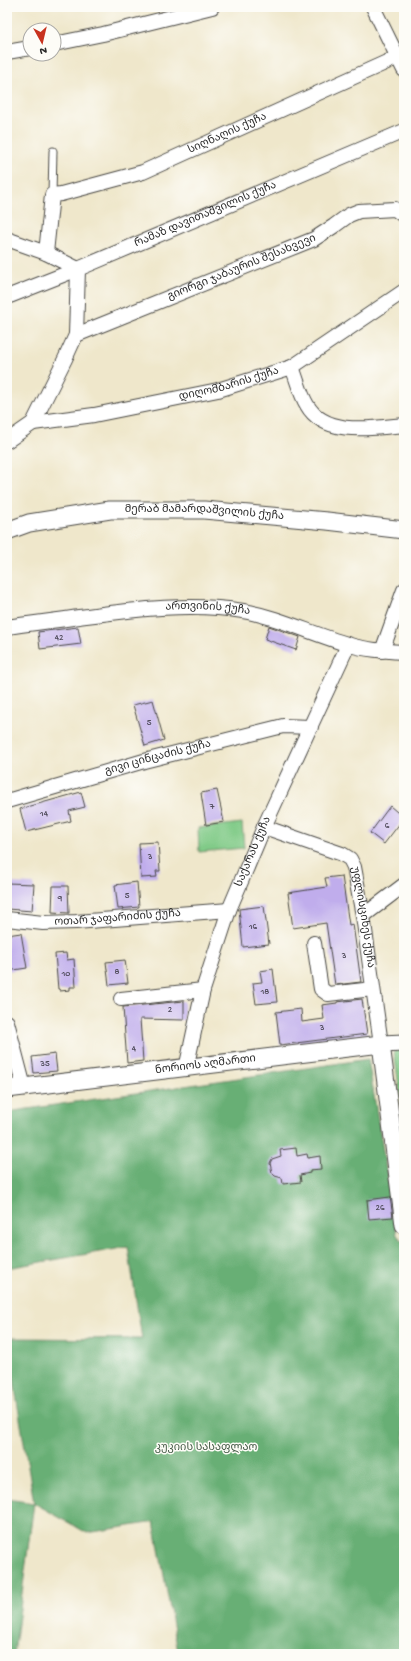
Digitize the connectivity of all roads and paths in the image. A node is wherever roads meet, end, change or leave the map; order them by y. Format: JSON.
{"nodes":[{"id":1,"x":212,"y":7,"type":"edge"},
{"id":2,"x":373,"y":7,"type":"edge"},
{"id":3,"x":62,"y":42,"type":"edge"},
{"id":4,"x":22,"y":49,"type":"edge"},
{"id":5,"x":7,"y":52,"type":"edge"},
{"id":6,"x":398,"y":57,"type":"junction"},
{"id":7,"x":404,"y":70,"type":"edge"},
{"id":8,"x":404,"y":131,"type":"edge"},
{"id":9,"x":53,"y":151,"type":"dead end"},
{"id":10,"x":52,"y":195,"type":"junction"},
{"id":11,"x":404,"y":216,"type":"edge"},
{"id":12,"x":7,"y":239,"type":"edge"},
{"id":13,"x":46,"y":253,"type":"junction"},
{"id":14,"x":78,"y":270,"type":"junction"},
{"id":15,"x":404,"y":291,"type":"edge"},
{"id":16,"x":7,"y":297,"type":"edge"},
{"id":17,"x":76,"y":334,"type":"junction"},
{"id":18,"x":292,"y":367,"type":"junction"},
{"id":19,"x":33,"y":423,"type":"junction"},
{"id":20,"x":404,"y":425,"type":"edge"},
{"id":21,"x":7,"y":441,"type":"edge"},
{"id":22,"x":404,"y":530,"type":"edge"},
{"id":23,"x":7,"y":531,"type":"edge"},
{"id":24,"x":404,"y":590,"type":"edge"},
{"id":25,"x":7,"y":627,"type":"edge"},
{"id":26,"x":348,"y":645,"type":"junction"},
{"id":27,"x":382,"y":651,"type":"junction"},
{"id":28,"x":404,"y":652,"type":"edge"},
{"id":29,"x":311,"y":727,"type":"junction"},
{"id":30,"x":7,"y":801,"type":"edge"},
{"id":31,"x":264,"y":827,"type":"junction"},
{"id":32,"x":404,"y":885,"type":"edge"},
{"id":33,"x":229,"y":910,"type":"junction"},
{"id":34,"x":363,"y":916,"type":"junction"},
{"id":35,"x":7,"y":919,"type":"edge"},
{"id":36,"x":314,"y":943,"type":"dead end"},
{"id":37,"x":373,"y":989,"type":"junction"},
{"id":38,"x":203,"y":990,"type":"junction"},
{"id":39,"x":121,"y":999,"type":"dead end"},
{"id":40,"x":7,"y":1022,"type":"edge"},
{"id":41,"x":404,"y":1042,"type":"edge"},
{"id":42,"x":381,"y":1044,"type":"junction"},
{"id":43,"x":186,"y":1069,"type":"junction"},
{"id":44,"x":24,"y":1087,"type":"junction"},
{"id":45,"x":7,"y":1089,"type":"edge"},
{"id":46,"x":399,"y":1152,"type":"edge"},
{"id":47,"x":404,"y":1225,"type":"edge"}],
"edges":[{"from":1,"to":3,"type":"street"},
{"from":2,"to":6,"type":"street"},
{"from":4,"to":5,"type":"street"},
{"from":6,"to":7,"type":"street"},
{"from":6,"to":10,"type":"street","name":"სიღნაღის ქუჩა"},
{"from":8,"to":14,"type":"street","name":"რამაზ დავითაშვილის ქუჩა"},
{"from":9,"to":10,"type":"lane"},
{"from":10,"to":13,"type":"street"},
{"from":11,"to":17,"type":"street","name":"გიორგი ჯაბაურის შესახვევი"},
{"from":12,"to":13,"type":"street"},
{"from":13,"to":14,"type":"street"},
{"from":14,"to":16,"type":"street","name":"რამაზ დავითაშვილის ქუჩა"},
{"from":14,"to":17,"type":"street"},
{"from":15,"to":18,"type":"street","name":"დიღომბარის ქუჩა"},
{"from":17,"to":19,"type":"street"},
{"from":18,"to":19,"type":"street","name":"დიღომბარის ქუჩა"},
{"from":18,"to":20,"type":"street"},
{"from":19,"to":21,"type":"street"},
{"from":22,"to":23,"type":"street","name":"მერაბ მამარდაშვილის ქუჩა"},
{"from":24,"to":27,"type":"street"},
{"from":25,"to":26,"type":"street","name":"ართვინის ქუჩა"},
{"from":26,"to":27,"type":"street","name":"ართვინის ქუჩა"},
{"from":26,"to":29,"type":"street","name":"საქარას ქუჩა"},
{"from":27,"to":28,"type":"street","name":"ართვინის ქუჩა"},
{"from":29,"to":30,"type":"street","name":"გივი ცინცაძის ქუჩა"},
{"from":29,"to":31,"type":"street","name":"საქარას ქუჩა"},
{"from":31,"to":33,"type":"street","name":"საქარას ქუჩა"},
{"from":31,"to":34,"type":"street","name":"უფლისციხეს ქუჩა"},
{"from":32,"to":34,"type":"street"},
{"from":33,"to":35,"type":"street","name":"ოთარ ჯაფარიძის ქუჩა"},
{"from":33,"to":38,"type":"street","name":"საქარას ქუჩა"},
{"from":34,"to":37,"type":"street","name":"უფლისციხეს ქუჩა"},
{"from":36,"to":37,"type":"street"},
{"from":37,"to":42,"type":"street","name":"უფლისციხეს ქუჩა"},
{"from":38,"to":39,"type":"street"},
{"from":38,"to":43,"type":"street","name":"საქარას ქუჩა"},
{"from":40,"to":44,"type":"street"},
{"from":41,"to":42,"type":"street","name":"ნორიოს აღმართი"},
{"from":42,"to":43,"type":"street","name":"ნორიოს აღმართი"},
{"from":42,"to":46,"type":"street"},
{"from":43,"to":44,"type":"street","name":"ნორიოს აღმართი"},
{"from":44,"to":45,"type":"street","name":"ნორიოს აღმართი"},
{"from":46,"to":47,"type":"street"}]}
